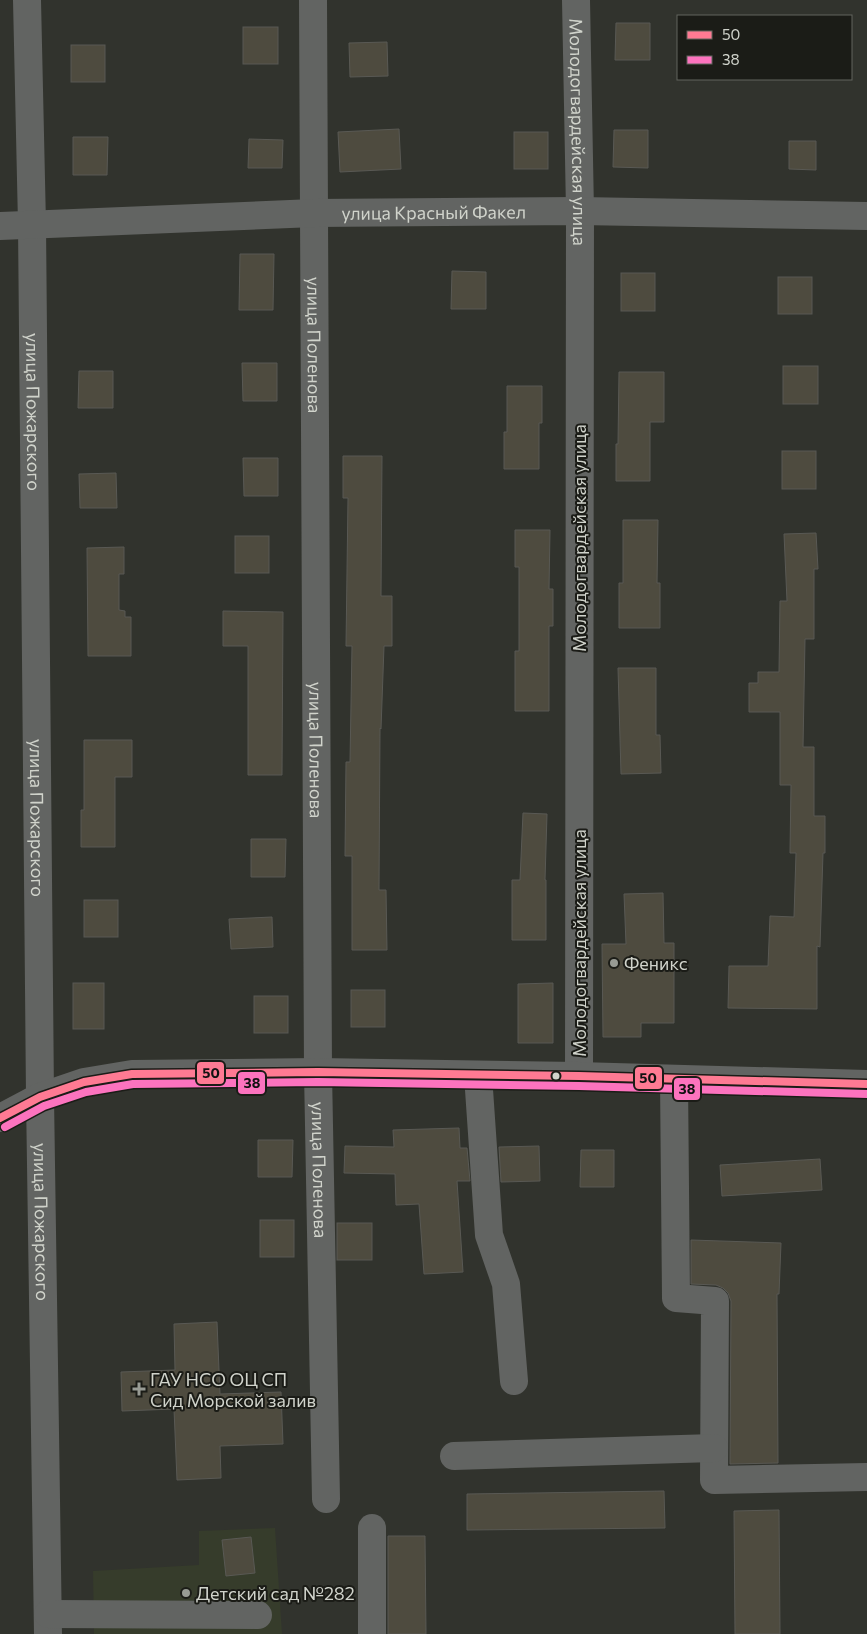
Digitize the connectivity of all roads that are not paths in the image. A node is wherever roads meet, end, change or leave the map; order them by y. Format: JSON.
{"nodes":[{"id":1,"x":27,"y":0,"type":"edge"},
{"id":2,"x":314,"y":0,"type":"edge"},
{"id":3,"x":576,"y":0,"type":"edge"},
{"id":4,"x":580,"y":211,"type":"junction"},
{"id":5,"x":314,"y":213,"type":"junction"},
{"id":6,"x":867,"y":216,"type":"edge"},
{"id":7,"x":32,"y":224,"type":"junction"},
{"id":8,"x":0,"y":226,"type":"edge"},
{"id":9,"x":318,"y":1072,"type":"junction"},
{"id":10,"x":478,"y":1075,"type":"junction"},
{"id":11,"x":579,"y":1076,"type":"junction"},
{"id":12,"x":674,"y":1078,"type":"junction"},
{"id":13,"x":867,"y":1084,"type":"edge"},
{"id":14,"x":40,"y":1097,"type":"junction"},
{"id":15,"x":3,"y":1113,"type":"edge"},
{"id":16,"x":514,"y":1382,"type":"dead end"},
{"id":17,"x":714,"y":1448,"type":"junction"},
{"id":18,"x":454,"y":1456,"type":"dead end"},
{"id":19,"x":867,"y":1477,"type":"edge"},
{"id":20,"x":326,"y":1499,"type":"dead end"},
{"id":21,"x":372,"y":1528,"type":"dead end"},
{"id":22,"x":258,"y":1615,"type":"dead end"},
{"id":23,"x":48,"y":1624,"type":"edge"},
{"id":24,"x":372,"y":1634,"type":"edge"}],
"edges":[{"from":1,"to":7,"type":"street","name":"улица Пожарского"},
{"from":2,"to":5,"type":"street","name":"улица Поленова"},
{"from":3,"to":4,"type":"street","name":"Молодогвардейская улица"},
{"from":4,"to":5,"type":"street","name":"улица Красный Факел"},
{"from":4,"to":6,"type":"street","name":"улица Красный Факел"},
{"from":4,"to":11,"type":"street","name":"Молодогвардейская улица"},
{"from":5,"to":7,"type":"street","name":"улица Красный Факел"},
{"from":5,"to":9,"type":"street","name":"улица Поленова"},
{"from":7,"to":8,"type":"street","name":"улица Красный Факел"},
{"from":7,"to":14,"type":"street","name":"улица Пожарского"},
{"from":9,"to":10,"type":"street"},
{"from":9,"to":14,"type":"street"},
{"from":9,"to":20,"type":"street","name":"улица Поленова"},
{"from":10,"to":11,"type":"street"},
{"from":10,"to":16,"type":"street"},
{"from":11,"to":12,"type":"street"},
{"from":12,"to":13,"type":"street"},
{"from":12,"to":17,"type":"street"},
{"from":14,"to":15,"type":"street"},
{"from":14,"to":23,"type":"street","name":"улица Пожарского"},
{"from":17,"to":18,"type":"street"},
{"from":17,"to":19,"type":"street"},
{"from":21,"to":24,"type":"street"},
{"from":22,"to":23,"type":"street"}]}
